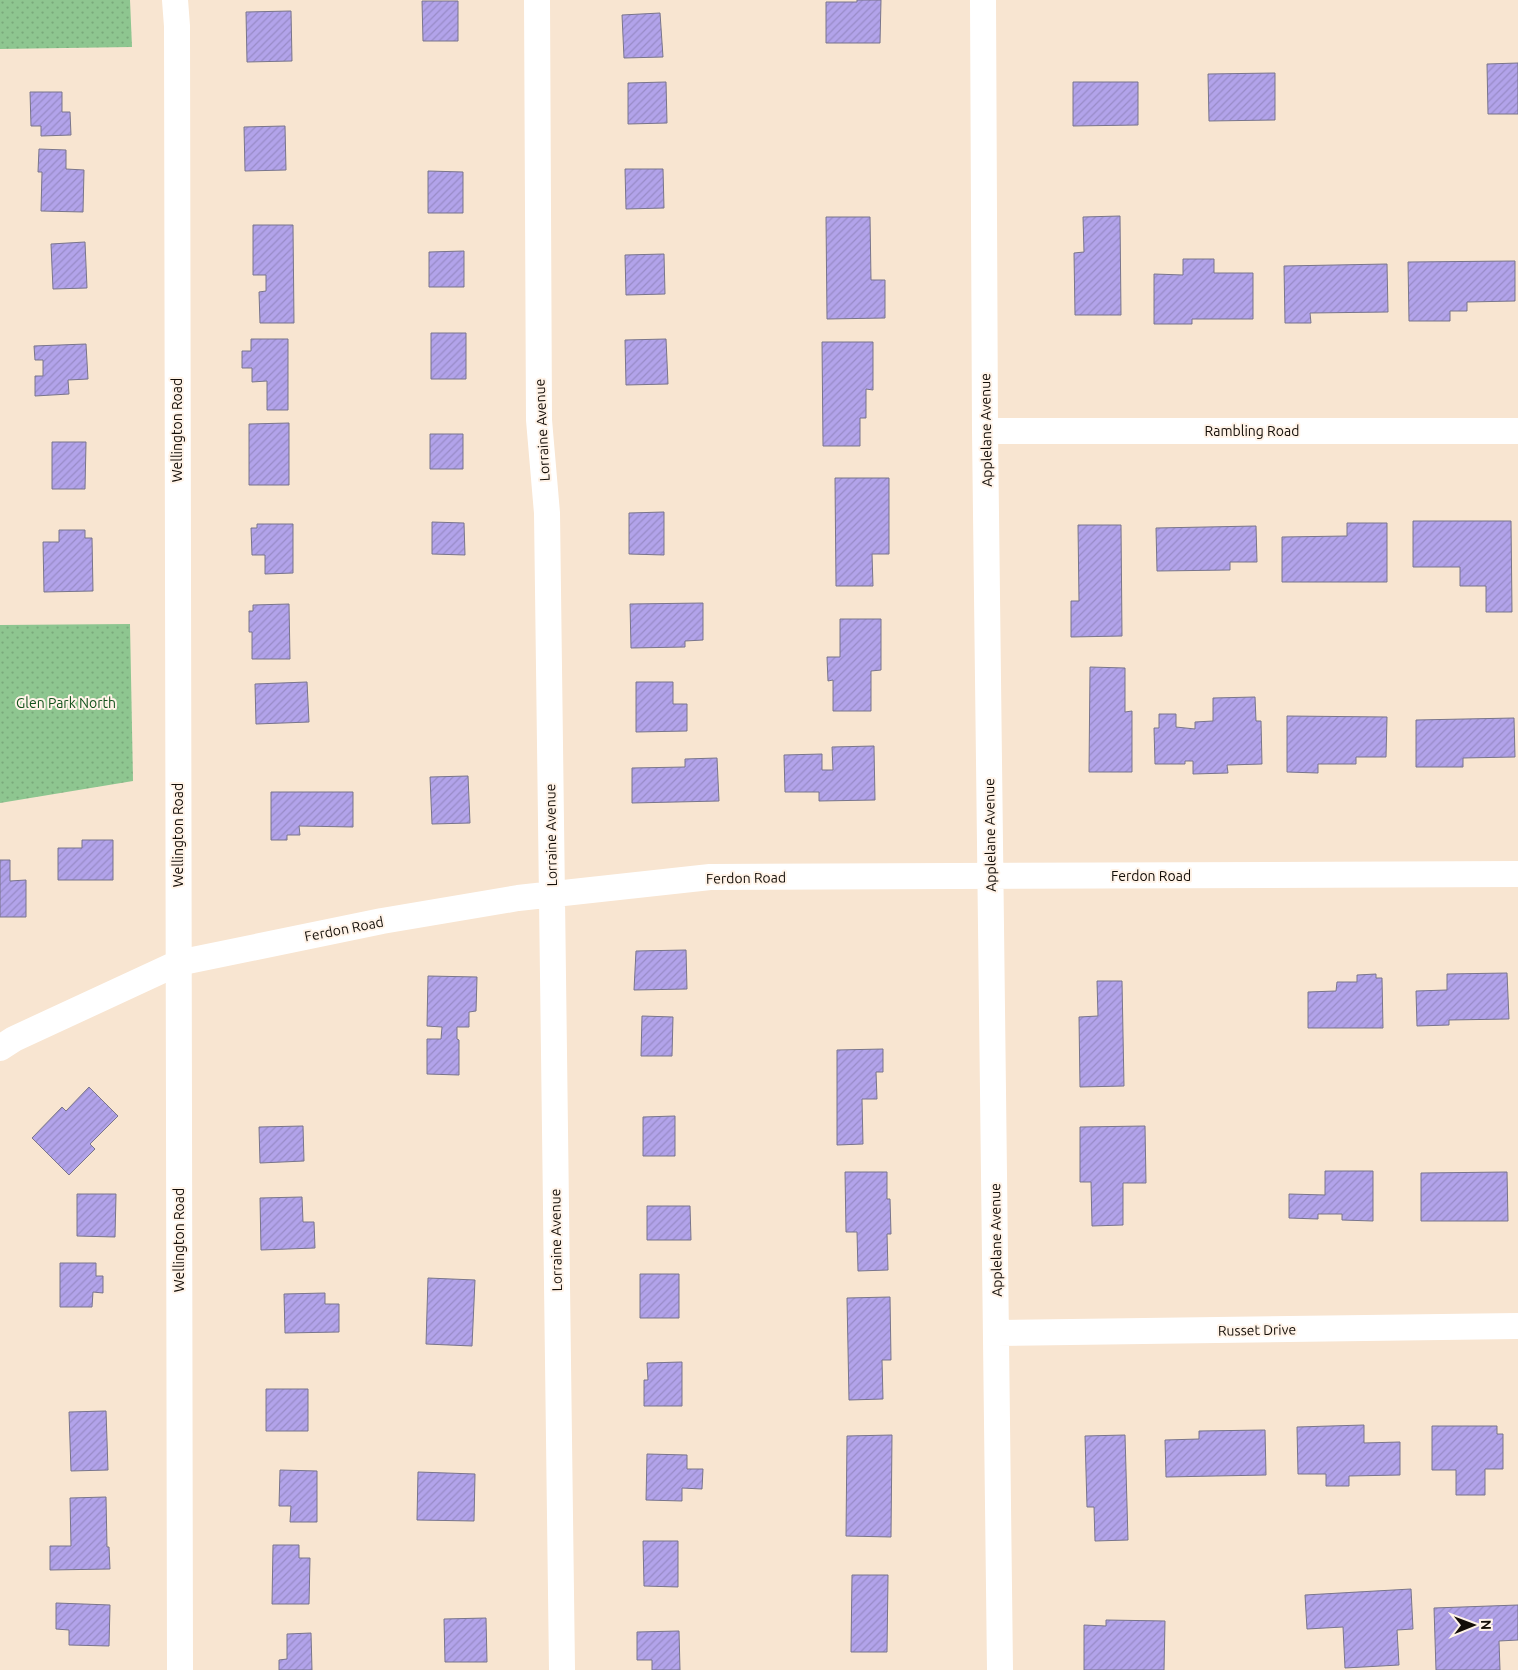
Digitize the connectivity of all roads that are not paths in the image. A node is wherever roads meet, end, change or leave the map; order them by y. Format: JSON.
{"nodes":[{"id":1,"x":175,"y":0,"type":"edge"},
{"id":2,"x":537,"y":0,"type":"edge"},
{"id":3,"x":983,"y":0,"type":"edge"},
{"id":4,"x":985,"y":431,"type":"junction"},
{"id":5,"x":1518,"y":431,"type":"edge"},
{"id":6,"x":1518,"y":874,"type":"edge"},
{"id":7,"x":991,"y":876,"type":"junction"},
{"id":8,"x":552,"y":894,"type":"junction"},
{"id":9,"x":178,"y":963,"type":"junction"},
{"id":10,"x":0,"y":1048,"type":"edge"},
{"id":11,"x":1518,"y":1326,"type":"edge"},
{"id":12,"x":997,"y":1333,"type":"junction"},
{"id":13,"x":180,"y":1670,"type":"edge"},
{"id":14,"x":562,"y":1670,"type":"edge"},
{"id":15,"x":1000,"y":1670,"type":"edge"}],
"edges":[{"from":1,"to":9,"type":"street","name":"Wellington Road"},
{"from":2,"to":8,"type":"street","name":"Lorraine Avenue"},
{"from":3,"to":4,"type":"street","name":"Applelane Avenue"},
{"from":4,"to":5,"type":"street","name":"Rambling Road"},
{"from":4,"to":7,"type":"street","name":"Applelane Avenue"},
{"from":6,"to":7,"type":"street","name":"Ferdon Road"},
{"from":7,"to":8,"type":"street","name":"Ferdon Road"},
{"from":7,"to":12,"type":"street","name":"Applelane Avenue"},
{"from":8,"to":9,"type":"street","name":"Ferdon Road"},
{"from":8,"to":14,"type":"street","name":"Lorraine Avenue"},
{"from":9,"to":10,"type":"street","name":"Ferdon Road"},
{"from":9,"to":13,"type":"street","name":"Wellington Road"},
{"from":11,"to":12,"type":"street","name":"Russet Drive"},
{"from":12,"to":15,"type":"street","name":"Applelane Avenue"}]}
